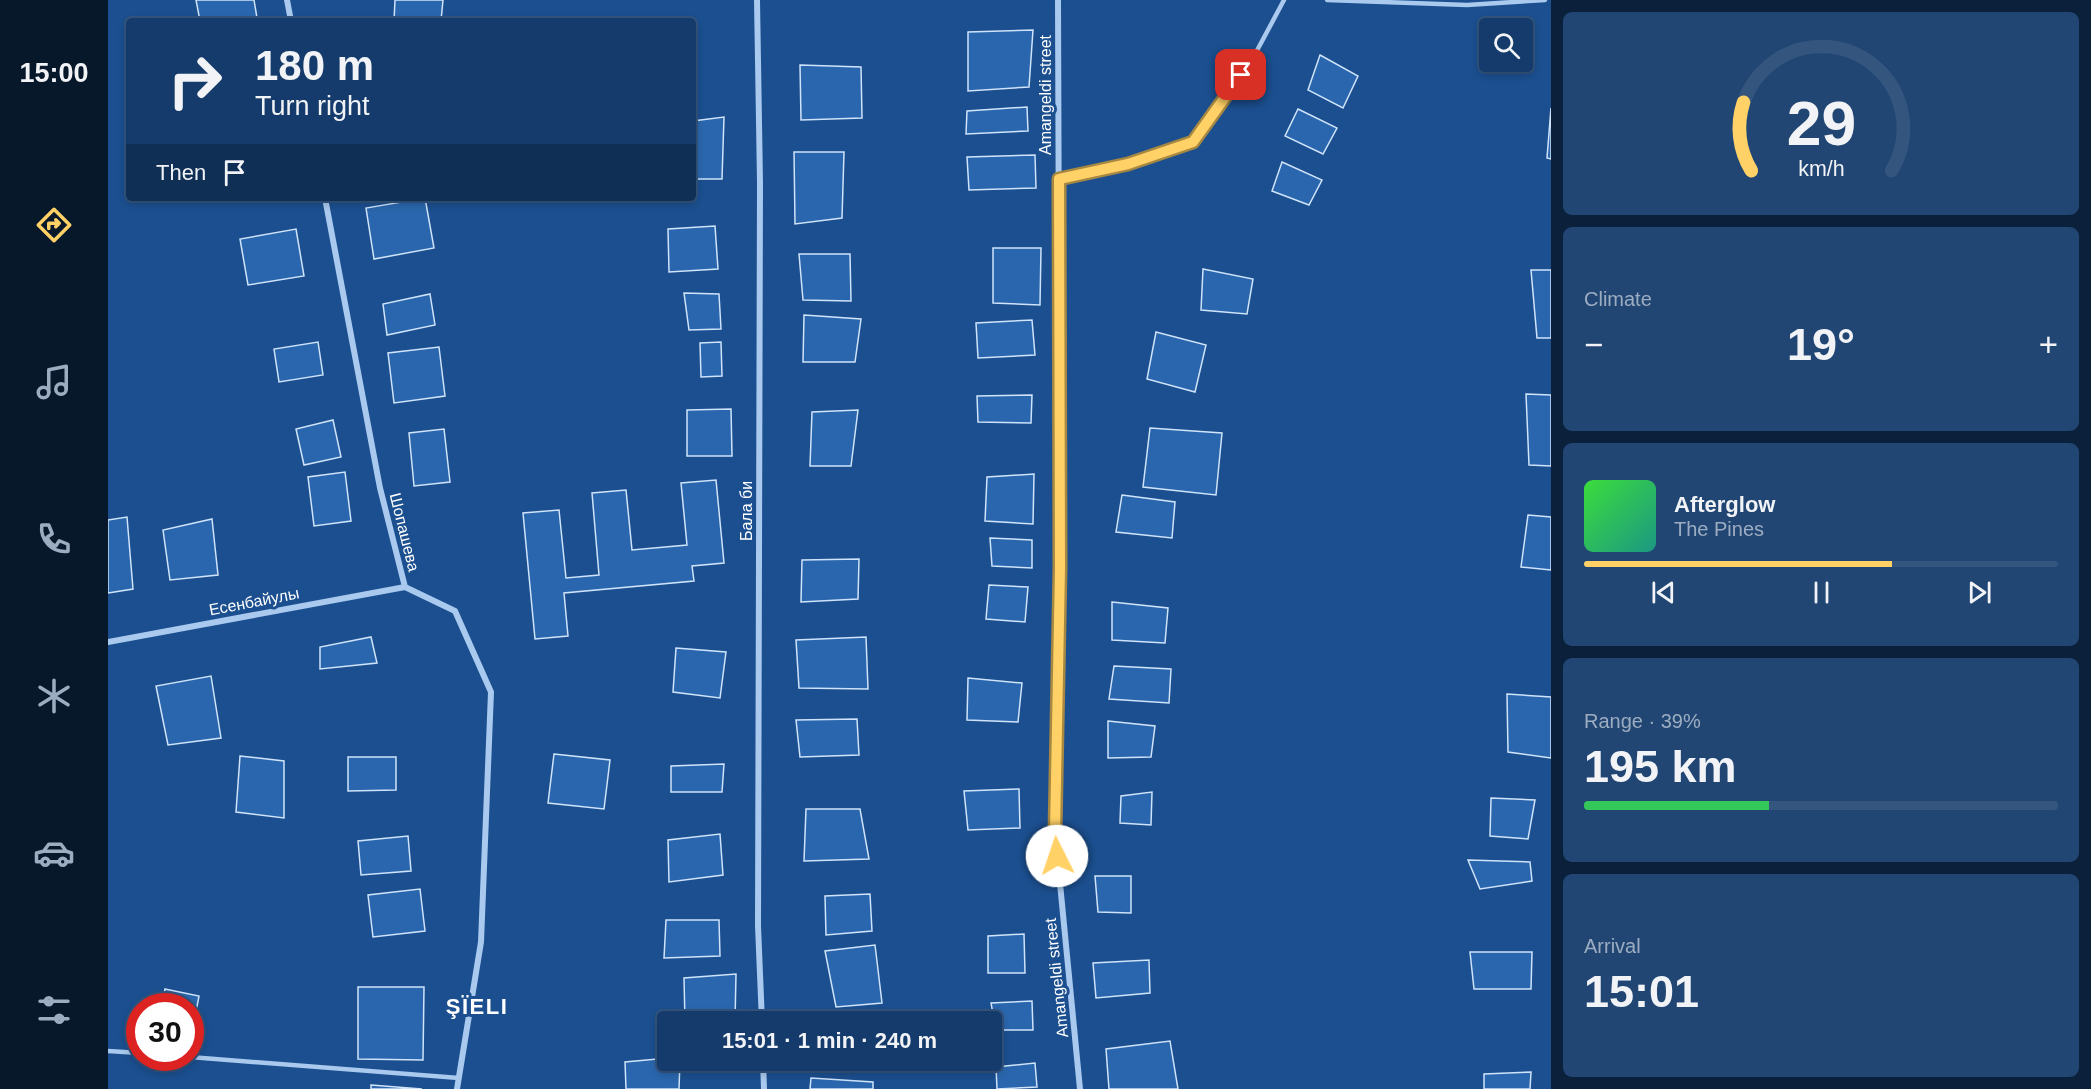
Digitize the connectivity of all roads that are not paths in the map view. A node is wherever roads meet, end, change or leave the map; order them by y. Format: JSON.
{"nodes":[{"id":1,"x":287,"y":0,"type":"edge"},
{"id":2,"x":757,"y":0,"type":"edge"},
{"id":3,"x":1058,"y":0,"type":"edge"},
{"id":4,"x":1284,"y":0,"type":"edge"},
{"id":5,"x":1327,"y":0,"type":"edge"},
{"id":6,"x":1545,"y":0,"type":"edge"},
{"id":7,"x":290,"y":18,"type":"edge"},
{"id":8,"x":1059,"y":179,"type":"junction"},
{"id":9,"x":326,"y":201,"type":"edge"},
{"id":10,"x":405,"y":586,"type":"junction"},
{"id":11,"x":108,"y":642,"type":"edge"},
{"id":12,"x":762,"y":1011,"type":"edge"},
{"id":13,"x":108,"y":1051,"type":"edge"},
{"id":14,"x":126,"y":1052,"type":"edge"},
{"id":15,"x":204,"y":1058,"type":"edge"},
{"id":16,"x":763,"y":1071,"type":"edge"},
{"id":17,"x":459,"y":1078,"type":"junction"},
{"id":18,"x":457,"y":1089,"type":"edge"},
{"id":19,"x":764,"y":1089,"type":"edge"},
{"id":20,"x":1080,"y":1089,"type":"edge"}],
"edges":[{"from":1,"to":7,"type":"street"},
{"from":2,"to":12,"type":"street","name":"Бала би"},
{"from":3,"to":8,"type":"street","name":"Amangeldi street"},
{"from":4,"to":8,"type":"lane"},
{"from":5,"to":6,"type":"lane"},
{"from":8,"to":20,"type":"street","name":"Amangeldi street"},
{"from":9,"to":10,"type":"street","name":"Шопашева"},
{"from":10,"to":11,"type":"street","name":"Есенбайулы"},
{"from":10,"to":17,"type":"street","name":"Шопашева"},
{"from":13,"to":14,"type":"lane"},
{"from":15,"to":17,"type":"lane"},
{"from":16,"to":19,"type":"street"},
{"from":17,"to":18,"type":"street","name":"Шопашева"}]}
